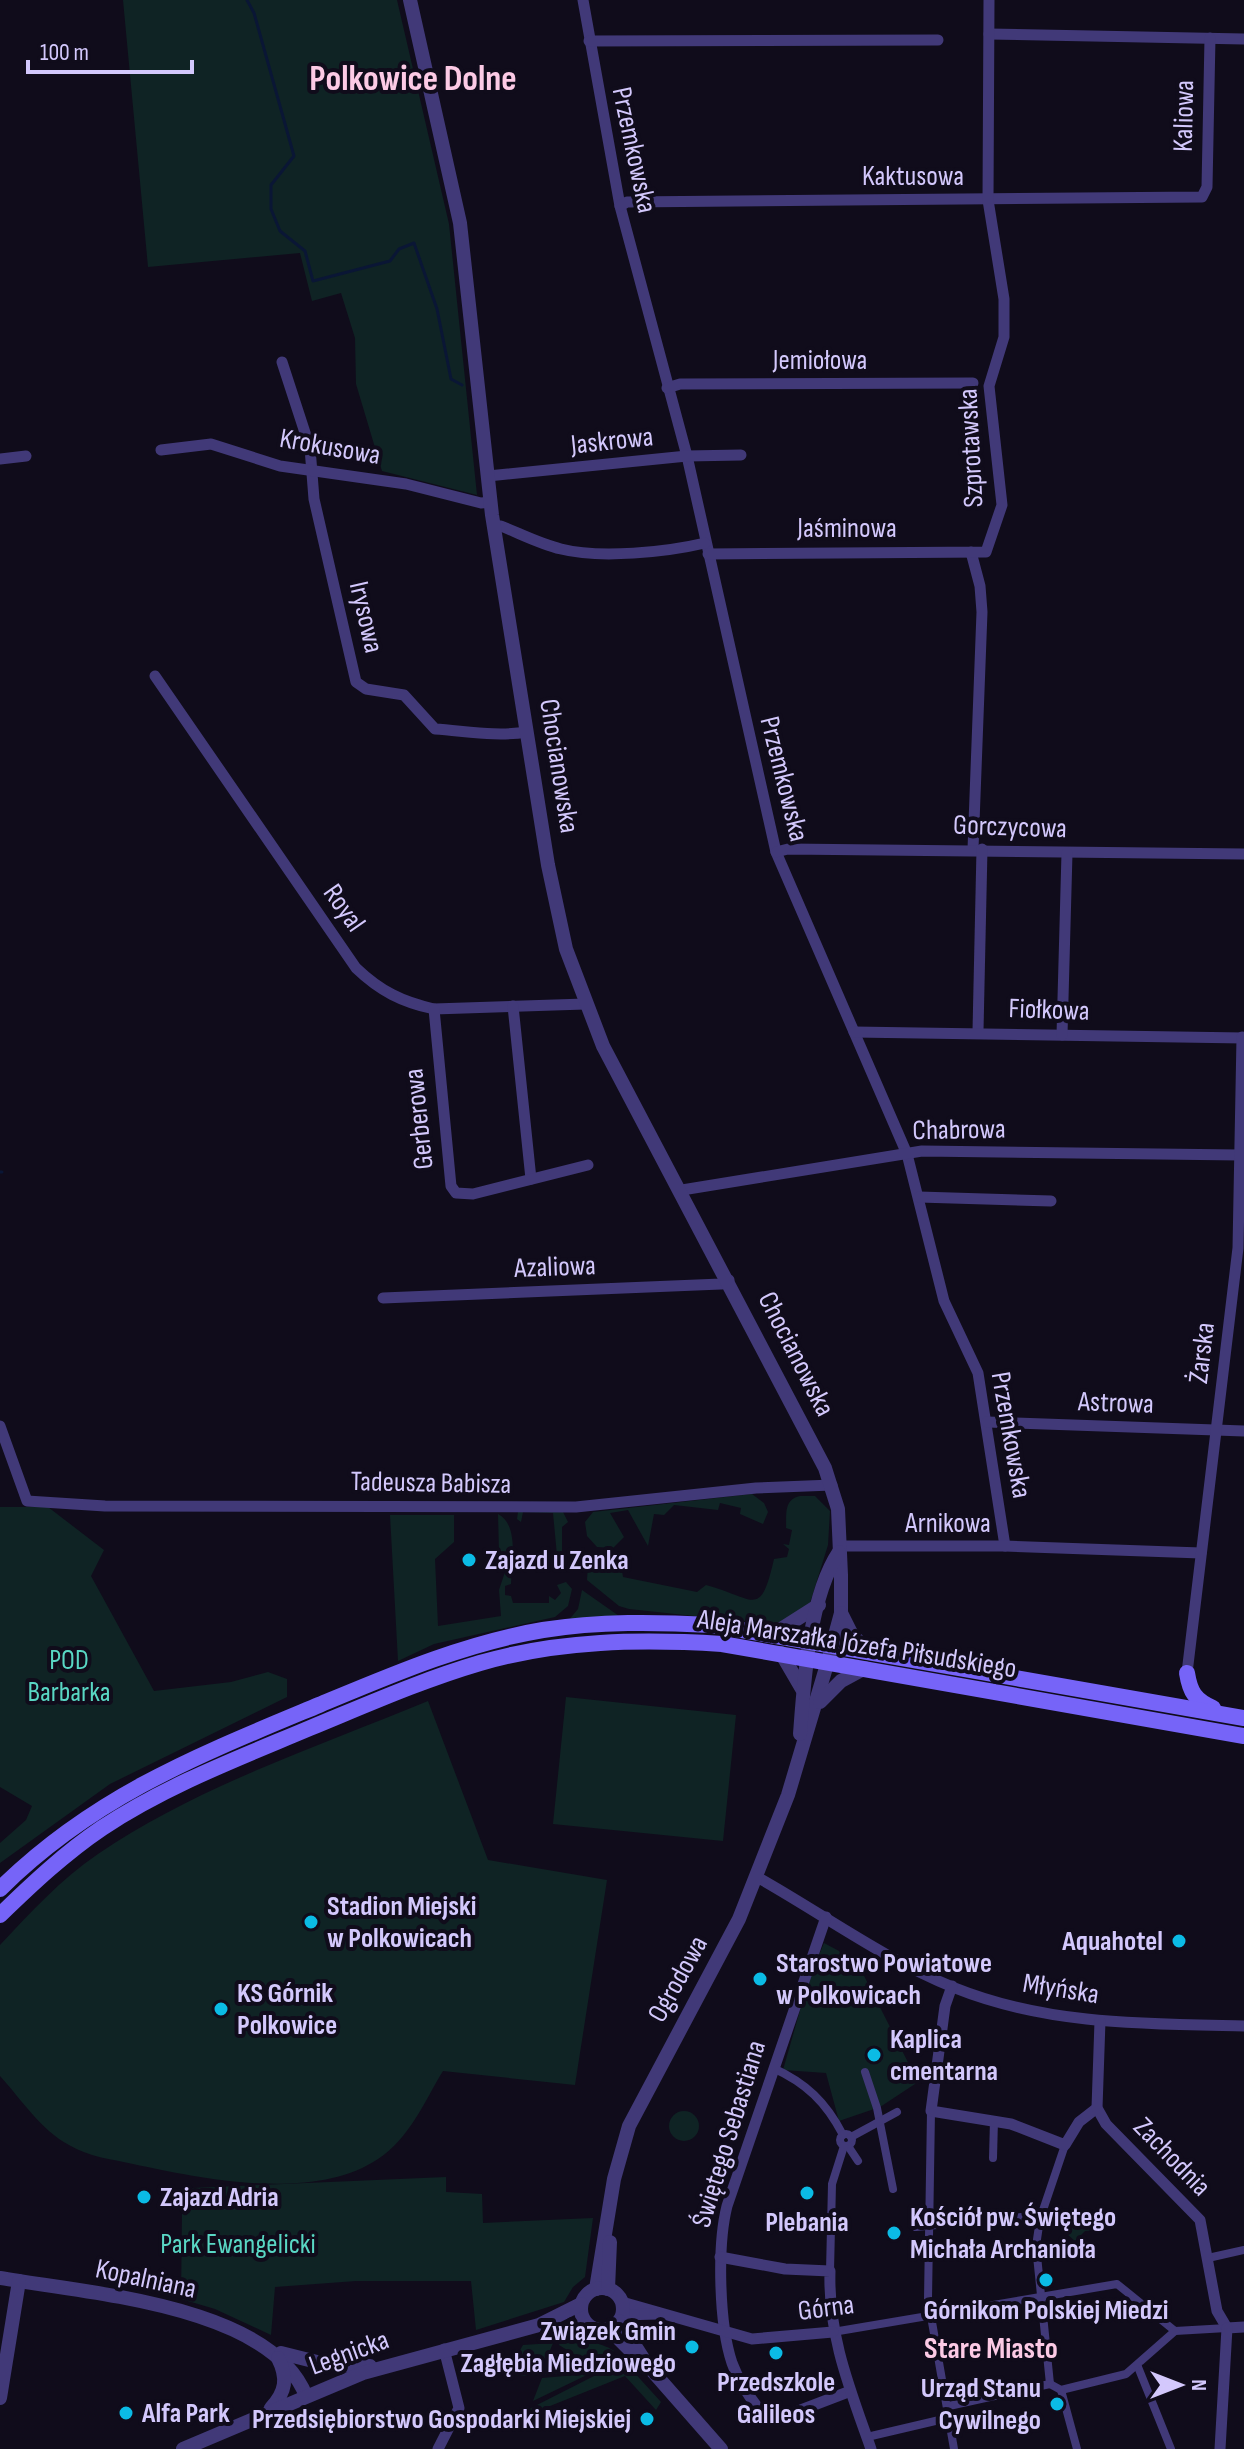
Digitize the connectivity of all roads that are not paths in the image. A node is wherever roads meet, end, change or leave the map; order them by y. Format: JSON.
{"nodes":[{"id":1,"x":410,"y":0,"type":"edge"},
{"id":2,"x":583,"y":0,"type":"edge"},
{"id":3,"x":989,"y":0,"type":"edge"},
{"id":4,"x":989,"y":34,"type":"junction"},
{"id":5,"x":1210,"y":38,"type":"junction"},
{"id":6,"x":1244,"y":39,"type":"edge"},
{"id":7,"x":938,"y":40,"type":"dead end"},
{"id":8,"x":589,"y":41,"type":"junction"},
{"id":9,"x":1206,"y":193,"type":"joint"},
{"id":10,"x":988,"y":200,"type":"junction"},
{"id":11,"x":620,"y":206,"type":"junction"},
{"id":12,"x":282,"y":362,"type":"dead end"},
{"id":13,"x":973,"y":383,"type":"dead end"},
{"id":14,"x":667,"y":388,"type":"junction"},
{"id":15,"x":161,"y":450,"type":"dead end"},
{"id":16,"x":741,"y":455,"type":"dead end"},
{"id":17,"x":26,"y":456,"type":"dead end"},
{"id":18,"x":687,"y":456,"type":"junction"},
{"id":19,"x":0,"y":459,"type":"edge"},
{"id":20,"x":314,"y":471,"type":"junction"},
{"id":21,"x":488,"y":476,"type":"junction"},
{"id":22,"x":491,"y":502,"type":"junction"},
{"id":23,"x":494,"y":527,"type":"junction"},
{"id":24,"x":707,"y":548,"type":"junction"},
{"id":25,"x":971,"y":552,"type":"junction"},
{"id":26,"x":986,"y":552,"type":"joint"},
{"id":27,"x":155,"y":676,"type":"dead end"},
{"id":28,"x":527,"y":732,"type":"junction"},
{"id":29,"x":978,"y":849,"type":"junction"},
{"id":30,"x":776,"y":852,"type":"junction"},
{"id":31,"x":1067,"y":853,"type":"junction"},
{"id":32,"x":1244,"y":854,"type":"edge"},
{"id":33,"x":585,"y":1004,"type":"junction"},
{"id":34,"x":513,"y":1006,"type":"junction"},
{"id":35,"x":434,"y":1009,"type":"junction"},
{"id":36,"x":978,"y":1031,"type":"junction"},
{"id":37,"x":854,"y":1032,"type":"junction"},
{"id":38,"x":1062,"y":1035,"type":"junction"},
{"id":39,"x":1243,"y":1038,"type":"edge"},
{"id":40,"x":907,"y":1154,"type":"junction"},
{"id":41,"x":1240,"y":1155,"type":"junction"},
{"id":42,"x":588,"y":1165,"type":"dead end"},
{"id":43,"x":531,"y":1179,"type":"junction"},
{"id":44,"x":682,"y":1190,"type":"junction"},
{"id":45,"x":919,"y":1197,"type":"junction"},
{"id":46,"x":1051,"y":1201,"type":"dead end"},
{"id":47,"x":729,"y":1280,"type":"junction"},
{"id":48,"x":383,"y":1298,"type":"dead end"},
{"id":49,"x":987,"y":1422,"type":"junction"},
{"id":50,"x":0,"y":1426,"type":"edge"},
{"id":51,"x":1217,"y":1430,"type":"junction"},
{"id":52,"x":1244,"y":1431,"type":"edge"},
{"id":53,"x":832,"y":1485,"type":"junction"},
{"id":54,"x":1005,"y":1546,"type":"junction"},
{"id":55,"x":839,"y":1549,"type":"junction"},
{"id":56,"x":1201,"y":1553,"type":"junction"},
{"id":57,"x":819,"y":1605,"type":"junction"},
{"id":58,"x":841,"y":1613,"type":"junction"},
{"id":59,"x":775,"y":1633,"type":"junction"},
{"id":60,"x":812,"y":1641,"type":"junction"},
{"id":61,"x":833,"y":1643,"type":"junction"},
{"id":62,"x":868,"y":1650,"type":"junction"},
{"id":63,"x":781,"y":1653,"type":"junction"},
{"id":64,"x":809,"y":1658,"type":"junction"},
{"id":65,"x":828,"y":1661,"type":"junction"},
{"id":66,"x":865,"y":1668,"type":"junction"},
{"id":67,"x":1187,"y":1673,"type":"junction"},
{"id":68,"x":802,"y":1689,"type":"junction"},
{"id":69,"x":1138,"y":1697,"type":"junction"},
{"id":70,"x":814,"y":1708,"type":"junction"},
{"id":71,"x":1236,"y":1717,"type":"edge"},
{"id":72,"x":1244,"y":1736,"type":"edge"},
{"id":73,"x":798,"y":1758,"type":"junction"},
{"id":74,"x":757,"y":1877,"type":"junction"},
{"id":75,"x":0,"y":1889,"type":"edge"},
{"id":76,"x":0,"y":1915,"type":"edge"},
{"id":77,"x":826,"y":1917,"type":"junction"},
{"id":78,"x":952,"y":1986,"type":"junction"},
{"id":79,"x":1100,"y":2021,"type":"junction"},
{"id":80,"x":1244,"y":2026,"type":"edge"},
{"id":81,"x":773,"y":2068,"type":"junction"},
{"id":82,"x":865,"y":2072,"type":"dead end"},
{"id":83,"x":1097,"y":2108,"type":"junction"},
{"id":84,"x":931,"y":2111,"type":"junction"},
{"id":85,"x":897,"y":2112,"type":"dead end"},
{"id":86,"x":994,"y":2120,"type":"junction"},
{"id":87,"x":880,"y":2121,"type":"junction"},
{"id":88,"x":846,"y":2141,"type":"junction"},
{"id":89,"x":1065,"y":2145,"type":"junction"},
{"id":90,"x":993,"y":2158,"type":"dead end"},
{"id":91,"x":858,"y":2161,"type":"dead end"},
{"id":92,"x":893,"y":2189,"type":"dead end"},
{"id":93,"x":1040,"y":2219,"type":"junction"},
{"id":94,"x":927,"y":2226,"type":"junction"},
{"id":95,"x":916,"y":2227,"type":"dead end"},
{"id":96,"x":1244,"y":2250,"type":"edge"},
{"id":97,"x":720,"y":2257,"type":"junction"},
{"id":98,"x":1208,"y":2258,"type":"junction"},
{"id":99,"x":830,"y":2271,"type":"junction"},
{"id":100,"x":0,"y":2278,"type":"edge"},
{"id":101,"x":19,"y":2281,"type":"junction"},
{"id":102,"x":602,"y":2289,"type":"junction"},
{"id":103,"x":1039,"y":2296,"type":"junction"},
{"id":104,"x":581,"y":2304,"type":"junction"},
{"id":105,"x":931,"y":2316,"type":"junction"},
{"id":106,"x":618,"y":2317,"type":"junction"},
{"id":107,"x":584,"y":2321,"type":"junction"},
{"id":108,"x":539,"y":2325,"type":"junction"},
{"id":109,"x":1244,"y":2327,"type":"edge"},
{"id":110,"x":1227,"y":2328,"type":"junction"},
{"id":111,"x":1175,"y":2331,"type":"junction"},
{"id":112,"x":833,"y":2332,"type":"junction"},
{"id":113,"x":728,"y":2333,"type":"junction"},
{"id":114,"x":444,"y":2349,"type":"junction"},
{"id":115,"x":274,"y":2351,"type":"junction"},
{"id":116,"x":383,"y":2366,"type":"junction"},
{"id":117,"x":1138,"y":2367,"type":"junction"},
{"id":118,"x":1050,"y":2384,"type":"junction"},
{"id":119,"x":1061,"y":2390,"type":"junction"},
{"id":120,"x":848,"y":2392,"type":"junction"},
{"id":121,"x":306,"y":2396,"type":"junction"},
{"id":122,"x":0,"y":2398,"type":"edge"},
{"id":123,"x":949,"y":2406,"type":"junction"},
{"id":124,"x":268,"y":2412,"type":"junction"},
{"id":125,"x":948,"y":2418,"type":"junction"},
{"id":126,"x":869,"y":2443,"type":"edge"},
{"id":127,"x":1220,"y":2445,"type":"edge"},
{"id":128,"x":183,"y":2449,"type":"edge"},
{"id":129,"x":438,"y":2449,"type":"edge"},
{"id":130,"x":721,"y":2449,"type":"edge"},
{"id":131,"x":954,"y":2449,"type":"edge"},
{"id":132,"x":1077,"y":2449,"type":"edge"},
{"id":133,"x":1171,"y":2449,"type":"edge"},
{"id":134,"x":1211,"y":2449,"type":"edge"}],
"edges":[{"from":1,"to":21,"type":"street","name":"Chocianowska"},
{"from":2,"to":8,"type":"street","name":"Przemkowska"},
{"from":3,"to":4,"type":"street","name":"Szprotawska"},
{"from":4,"to":5,"type":"street","name":"Kaliowa"},
{"from":4,"to":10,"type":"street","name":"Szprotawska"},
{"from":5,"to":6,"type":"street","name":"Kaliowa"},
{"from":5,"to":9,"type":"street","name":"Kaliowa"},
{"from":7,"to":8,"type":"street"},
{"from":8,"to":11,"type":"street","name":"Przemkowska"},
{"from":9,"to":10,"type":"street","name":"Kaktusowa"},
{"from":10,"to":11,"type":"street","name":"Kaktusowa"},
{"from":10,"to":26,"type":"street","name":"Szprotawska"},
{"from":11,"to":14,"type":"street","name":"Przemkowska"},
{"from":12,"to":20,"type":"street"},
{"from":13,"to":14,"type":"street","name":"Jemiołowa"},
{"from":14,"to":18,"type":"street","name":"Przemkowska"},
{"from":15,"to":20,"type":"street","name":"Krokusowa"},
{"from":16,"to":18,"type":"street","name":"Jaskrowa"},
{"from":17,"to":19,"type":"street"},
{"from":18,"to":21,"type":"street","name":"Jaskrowa"},
{"from":18,"to":24,"type":"street","name":"Przemkowska"},
{"from":20,"to":22,"type":"street","name":"Krokusowa"},
{"from":20,"to":28,"type":"street","name":"Irysowa"},
{"from":21,"to":22,"type":"street","name":"Chocianowska"},
{"from":22,"to":23,"type":"street","name":"Chocianowska"},
{"from":23,"to":24,"type":"street","name":"Jaśminowa"},
{"from":23,"to":28,"type":"street","name":"Chocianowska"},
{"from":24,"to":25,"type":"street","name":"Jaśminowa"},
{"from":24,"to":30,"type":"street","name":"Przemkowska"},
{"from":25,"to":26,"type":"street","name":"Jaśminowa"},
{"from":25,"to":29,"type":"street"},
{"from":27,"to":35,"type":"street","name":"Royal"},
{"from":28,"to":33,"type":"street","name":"Chocianowska"},
{"from":29,"to":30,"type":"street","name":"Gorczycowa"},
{"from":29,"to":31,"type":"street","name":"Gorczycowa"},
{"from":29,"to":36,"type":"street"},
{"from":30,"to":37,"type":"street","name":"Przemkowska"},
{"from":31,"to":32,"type":"street","name":"Gorczycowa"},
{"from":31,"to":38,"type":"street"},
{"from":33,"to":34,"type":"street","name":"Royal"},
{"from":33,"to":44,"type":"street","name":"Chocianowska"},
{"from":34,"to":35,"type":"street","name":"Royal"},
{"from":34,"to":43,"type":"street"},
{"from":35,"to":43,"type":"street","name":"Gerberowa"},
{"from":36,"to":37,"type":"street","name":"Fiołkowa"},
{"from":36,"to":38,"type":"street","name":"Fiołkowa"},
{"from":37,"to":40,"type":"street","name":"Przemkowska"},
{"from":38,"to":39,"type":"street","name":"Fiołkowa"},
{"from":39,"to":41,"type":"street","name":"Żarska"},
{"from":40,"to":41,"type":"street","name":"Chabrowa"},
{"from":40,"to":44,"type":"street","name":"Chabrowa"},
{"from":40,"to":45,"type":"street","name":"Przemkowska"},
{"from":41,"to":51,"type":"street","name":"Żarska"},
{"from":42,"to":43,"type":"street","name":"Gerberowa"},
{"from":44,"to":47,"type":"street","name":"Chocianowska"},
{"from":45,"to":46,"type":"street"},
{"from":45,"to":49,"type":"street","name":"Przemkowska"},
{"from":47,"to":48,"type":"street","name":"Azaliowa"},
{"from":47,"to":53,"type":"street","name":"Chocianowska"},
{"from":49,"to":51,"type":"street","name":"Astrowa"},
{"from":49,"to":54,"type":"street","name":"Przemkowska"},
{"from":50,"to":53,"type":"street","name":"Tadeusza Babisza"},
{"from":51,"to":52,"type":"street","name":"Astrowa"},
{"from":51,"to":56,"type":"street","name":"Żarska"},
{"from":53,"to":55,"type":"street","name":"Chocianowska"},
{"from":54,"to":55,"type":"street","name":"Arnikowa"},
{"from":54,"to":56,"type":"street","name":"Arnikowa"},
{"from":55,"to":57,"type":"street","name":"Ogrodowa"},
{"from":55,"to":58,"type":"street","name":"Ogrodowa"},
{"from":56,"to":67,"type":"street","name":"Żarska"},
{"from":57,"to":59,"type":"street"},
{"from":57,"to":60,"type":"street","name":"Ogrodowa"},
{"from":58,"to":61,"type":"street","name":"Ogrodowa"},
{"from":58,"to":62,"type":"street"},
{"from":59,"to":60,"type":"main road","name":"Aleja Marszałka Józefa Piłsudskiego"},
{"from":59,"to":75,"type":"main road","name":"Aleja Marszałka Józefa Piłsudskiego"},
{"from":60,"to":61,"type":"main road","name":"Aleja Marszałka Józefa Piłsudskiego"},
{"from":60,"to":64,"type":"street","name":"Ogrodowa"},
{"from":61,"to":62,"type":"main road","name":"Aleja Marszałka Józefa Piłsudskiego"},
{"from":61,"to":65,"type":"street","name":"Ogrodowa"},
{"from":62,"to":69,"type":"main road","name":"Aleja Marszałka Józefa Piłsudskiego"},
{"from":63,"to":64,"type":"main road","name":"Aleja Marszałka Józefa Piłsudskiego"},
{"from":63,"to":68,"type":"street"},
{"from":63,"to":76,"type":"main road","name":"Aleja Marszałka Józefa Piłsudskiego"},
{"from":64,"to":65,"type":"main road","name":"Aleja Marszałka Józefa Piłsudskiego"},
{"from":64,"to":68,"type":"street","name":"Ogrodowa"},
{"from":65,"to":66,"type":"main road","name":"Aleja Marszałka Józefa Piłsudskiego"},
{"from":65,"to":70,"type":"street","name":"Ogrodowa"},
{"from":66,"to":70,"type":"street"},
{"from":66,"to":72,"type":"main road","name":"Aleja Marszałka Józefa Piłsudskiego"},
{"from":67,"to":69,"type":"main road"},
{"from":67,"to":71,"type":"main road"},
{"from":68,"to":73,"type":"street","name":"Ogrodowa"},
{"from":69,"to":71,"type":"main road","name":"Aleja Marszałka Józefa Piłsudskiego"},
{"from":70,"to":73,"type":"street","name":"Ogrodowa"},
{"from":73,"to":74,"type":"street","name":"Ogrodowa"},
{"from":74,"to":77,"type":"street","name":"Młyńska"},
{"from":74,"to":102,"type":"street","name":"Ogrodowa"},
{"from":77,"to":78,"type":"street","name":"Młyńska"},
{"from":77,"to":81,"type":"street","name":"Świętego Sebastiana"},
{"from":78,"to":79,"type":"street","name":"Młyńska"},
{"from":78,"to":84,"type":"street"},
{"from":79,"to":80,"type":"street","name":"Młyńska"},
{"from":79,"to":83,"type":"street","name":"Zachodnia"},
{"from":81,"to":88,"type":"street"},
{"from":81,"to":97,"type":"street","name":"Świętego Sebastiana"},
{"from":82,"to":87,"type":"street"},
{"from":83,"to":89,"type":"street"},
{"from":83,"to":98,"type":"street","name":"Zachodnia"},
{"from":84,"to":86,"type":"street"},
{"from":84,"to":94,"type":"street"},
{"from":85,"to":87,"type":"street"},
{"from":86,"to":89,"type":"street"},
{"from":86,"to":90,"type":"street"},
{"from":87,"to":88,"type":"street"},
{"from":87,"to":92,"type":"street"},
{"from":88,"to":91,"type":"street"},
{"from":88,"to":99,"type":"street"},
{"from":89,"to":93,"type":"street"},
{"from":93,"to":94,"type":"street"},
{"from":93,"to":103,"type":"street"},
{"from":94,"to":95,"type":"street"},
{"from":94,"to":105,"type":"street"},
{"from":96,"to":98,"type":"street"},
{"from":97,"to":99,"type":"street"},
{"from":97,"to":113,"type":"street","name":"Świętego Sebastiana"},
{"from":98,"to":110,"type":"street","name":"Zachodnia"},
{"from":99,"to":112,"type":"street"},
{"from":100,"to":101,"type":"street","name":"Kopalniana"},
{"from":101,"to":115,"type":"street","name":"Kopalniana"},
{"from":101,"to":122,"type":"street"},
{"from":102,"to":104,"type":"street","name":"Legnicka"},
{"from":102,"to":106,"type":"street"},
{"from":103,"to":105,"type":"street","name":"Górna"},
{"from":103,"to":111,"type":"street","name":"Górna"},
{"from":103,"to":118,"type":"street"},
{"from":104,"to":107,"type":"street"},
{"from":104,"to":108,"type":"street","name":"Legnicka"},
{"from":105,"to":112,"type":"street","name":"Górna"},
{"from":105,"to":123,"type":"street"},
{"from":106,"to":107,"type":"street"},
{"from":106,"to":113,"type":"street","name":"Górna"},
{"from":106,"to":130,"type":"street"},
{"from":107,"to":108,"type":"street","name":"Legnicka"},
{"from":108,"to":114,"type":"street","name":"Legnicka"},
{"from":109,"to":110,"type":"street"},
{"from":110,"to":111,"type":"street"},
{"from":110,"to":127,"type":"street"},
{"from":111,"to":117,"type":"street"},
{"from":112,"to":113,"type":"street","name":"Górna"},
{"from":112,"to":120,"type":"street"},
{"from":113,"to":120,"type":"street","name":"Świętego Sebastiana"},
{"from":114,"to":116,"type":"street","name":"Legnicka"},
{"from":114,"to":129,"type":"street"},
{"from":115,"to":116,"type":"street"},
{"from":115,"to":121,"type":"street","name":"Kopalniana"},
{"from":115,"to":124,"type":"street"},
{"from":116,"to":121,"type":"street","name":"Legnicka"},
{"from":117,"to":119,"type":"street"},
{"from":117,"to":133,"type":"street"},
{"from":118,"to":119,"type":"street"},
{"from":118,"to":123,"type":"street"},
{"from":119,"to":132,"type":"street"},
{"from":120,"to":126,"type":"street"},
{"from":121,"to":124,"type":"street","name":"Legnicka"},
{"from":123,"to":125,"type":"street"},
{"from":124,"to":128,"type":"street","name":"Legnicka"},
{"from":125,"to":126,"type":"street"},
{"from":125,"to":131,"type":"street"},
{"from":127,"to":134,"type":"street"}]}
